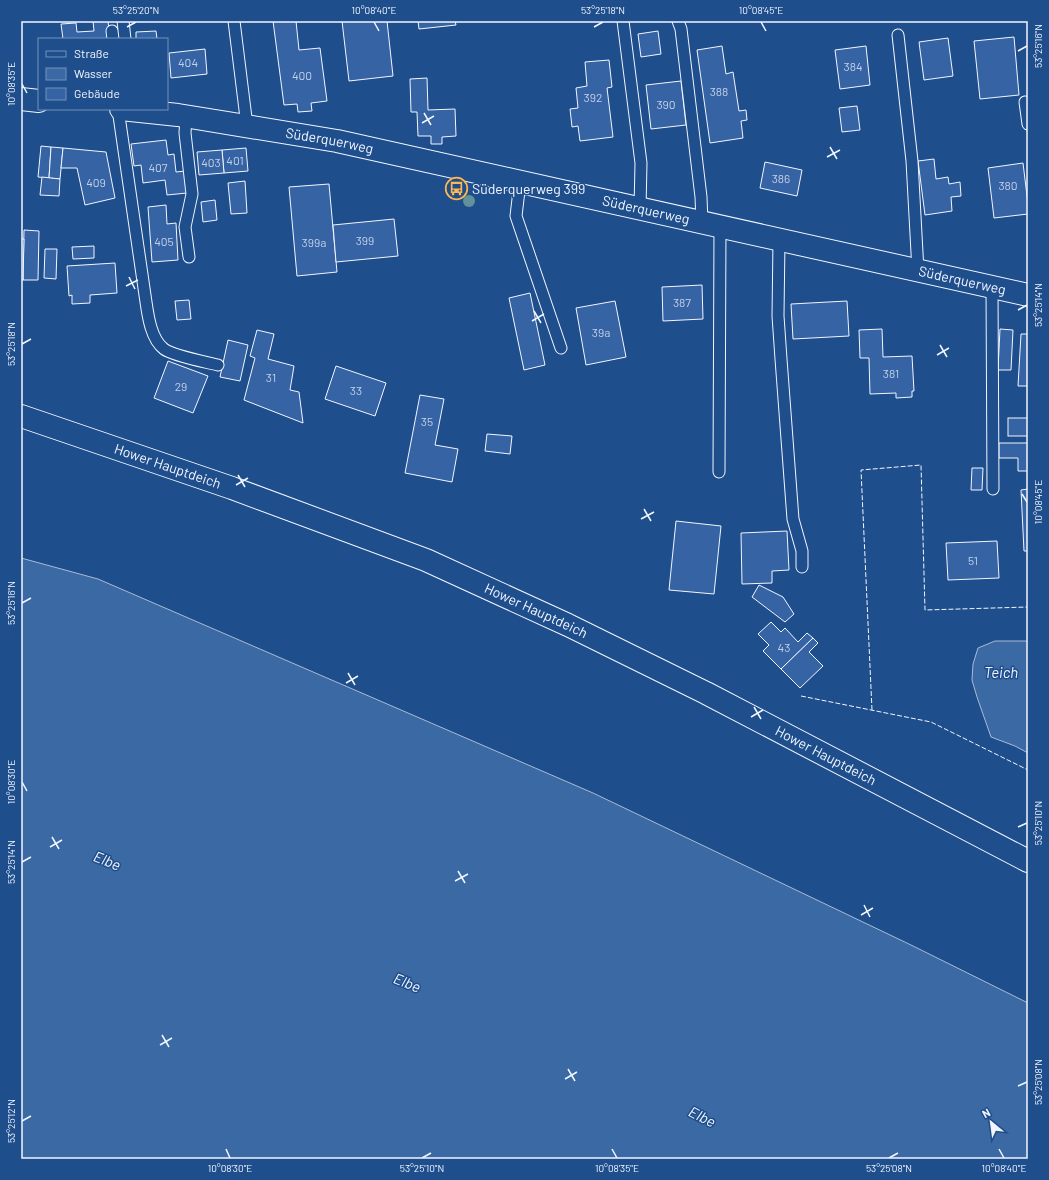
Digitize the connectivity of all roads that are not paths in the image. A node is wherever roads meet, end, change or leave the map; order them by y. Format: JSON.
{"nodes":[{"id":1,"x":123,"y":21,"type":"edge"},
{"id":2,"x":234,"y":21,"type":"edge"},
{"id":3,"x":623,"y":21,"type":"edge"},
{"id":4,"x":678,"y":21,"type":"edge"},
{"id":5,"x":898,"y":35,"type":"dead end"},
{"id":6,"x":125,"y":38,"type":"edge"},
{"id":7,"x":21,"y":99,"type":"edge"},
{"id":8,"x":38,"y":101,"type":"edge"},
{"id":9,"x":1025,"y":102,"type":"dead end"},
{"id":10,"x":126,"y":110,"type":"edge"},
{"id":11,"x":135,"y":110,"type":"edge"},
{"id":12,"x":186,"y":116,"type":"junction"},
{"id":13,"x":1028,"y":124,"type":"edge"},
{"id":14,"x":247,"y":126,"type":"junction"},
{"id":15,"x":520,"y":182,"type":"junction"},
{"id":16,"x":640,"y":209,"type":"junction"},
{"id":17,"x":711,"y":225,"type":"junction"},
{"id":18,"x":779,"y":240,"type":"junction"},
{"id":19,"x":189,"y":257,"type":"dead end"},
{"id":20,"x":918,"y":271,"type":"junction"},
{"id":21,"x":992,"y":287,"type":"junction"},
{"id":22,"x":1028,"y":295,"type":"edge"},
{"id":23,"x":561,"y":348,"type":"dead end"},
{"id":24,"x":218,"y":365,"type":"dead end"},
{"id":25,"x":21,"y":416,"type":"edge"},
{"id":26,"x":719,"y":472,"type":"dead end"},
{"id":27,"x":993,"y":489,"type":"dead end"},
{"id":28,"x":802,"y":567,"type":"dead end"},
{"id":29,"x":1028,"y":861,"type":"edge"}],
"edges":[{"from":1,"to":6,"type":"lane"},
{"from":2,"to":14,"type":"lane"},
{"from":3,"to":16,"type":"lane"},
{"from":4,"to":17,"type":"lane"},
{"from":5,"to":20,"type":"lane"},
{"from":7,"to":8,"type":"street"},
{"from":9,"to":13,"type":"lane"},
{"from":10,"to":24,"type":"lane"},
{"from":11,"to":12,"type":"street","name":"Süderquerweg"},
{"from":12,"to":14,"type":"street","name":"Süderquerweg"},
{"from":12,"to":19,"type":"lane"},
{"from":14,"to":15,"type":"street","name":"Süderquerweg"},
{"from":15,"to":16,"type":"street","name":"Süderquerweg"},
{"from":15,"to":23,"type":"lane"},
{"from":16,"to":17,"type":"street","name":"Süderquerweg"},
{"from":17,"to":18,"type":"street","name":"Süderquerweg"},
{"from":17,"to":26,"type":"lane"},
{"from":18,"to":20,"type":"street","name":"Süderquerweg"},
{"from":18,"to":28,"type":"lane"},
{"from":20,"to":21,"type":"street","name":"Süderquerweg"},
{"from":21,"to":22,"type":"street","name":"Süderquerweg"},
{"from":21,"to":27,"type":"lane"},
{"from":25,"to":29,"type":"street","name":"Hower Hauptdeich"}]}
